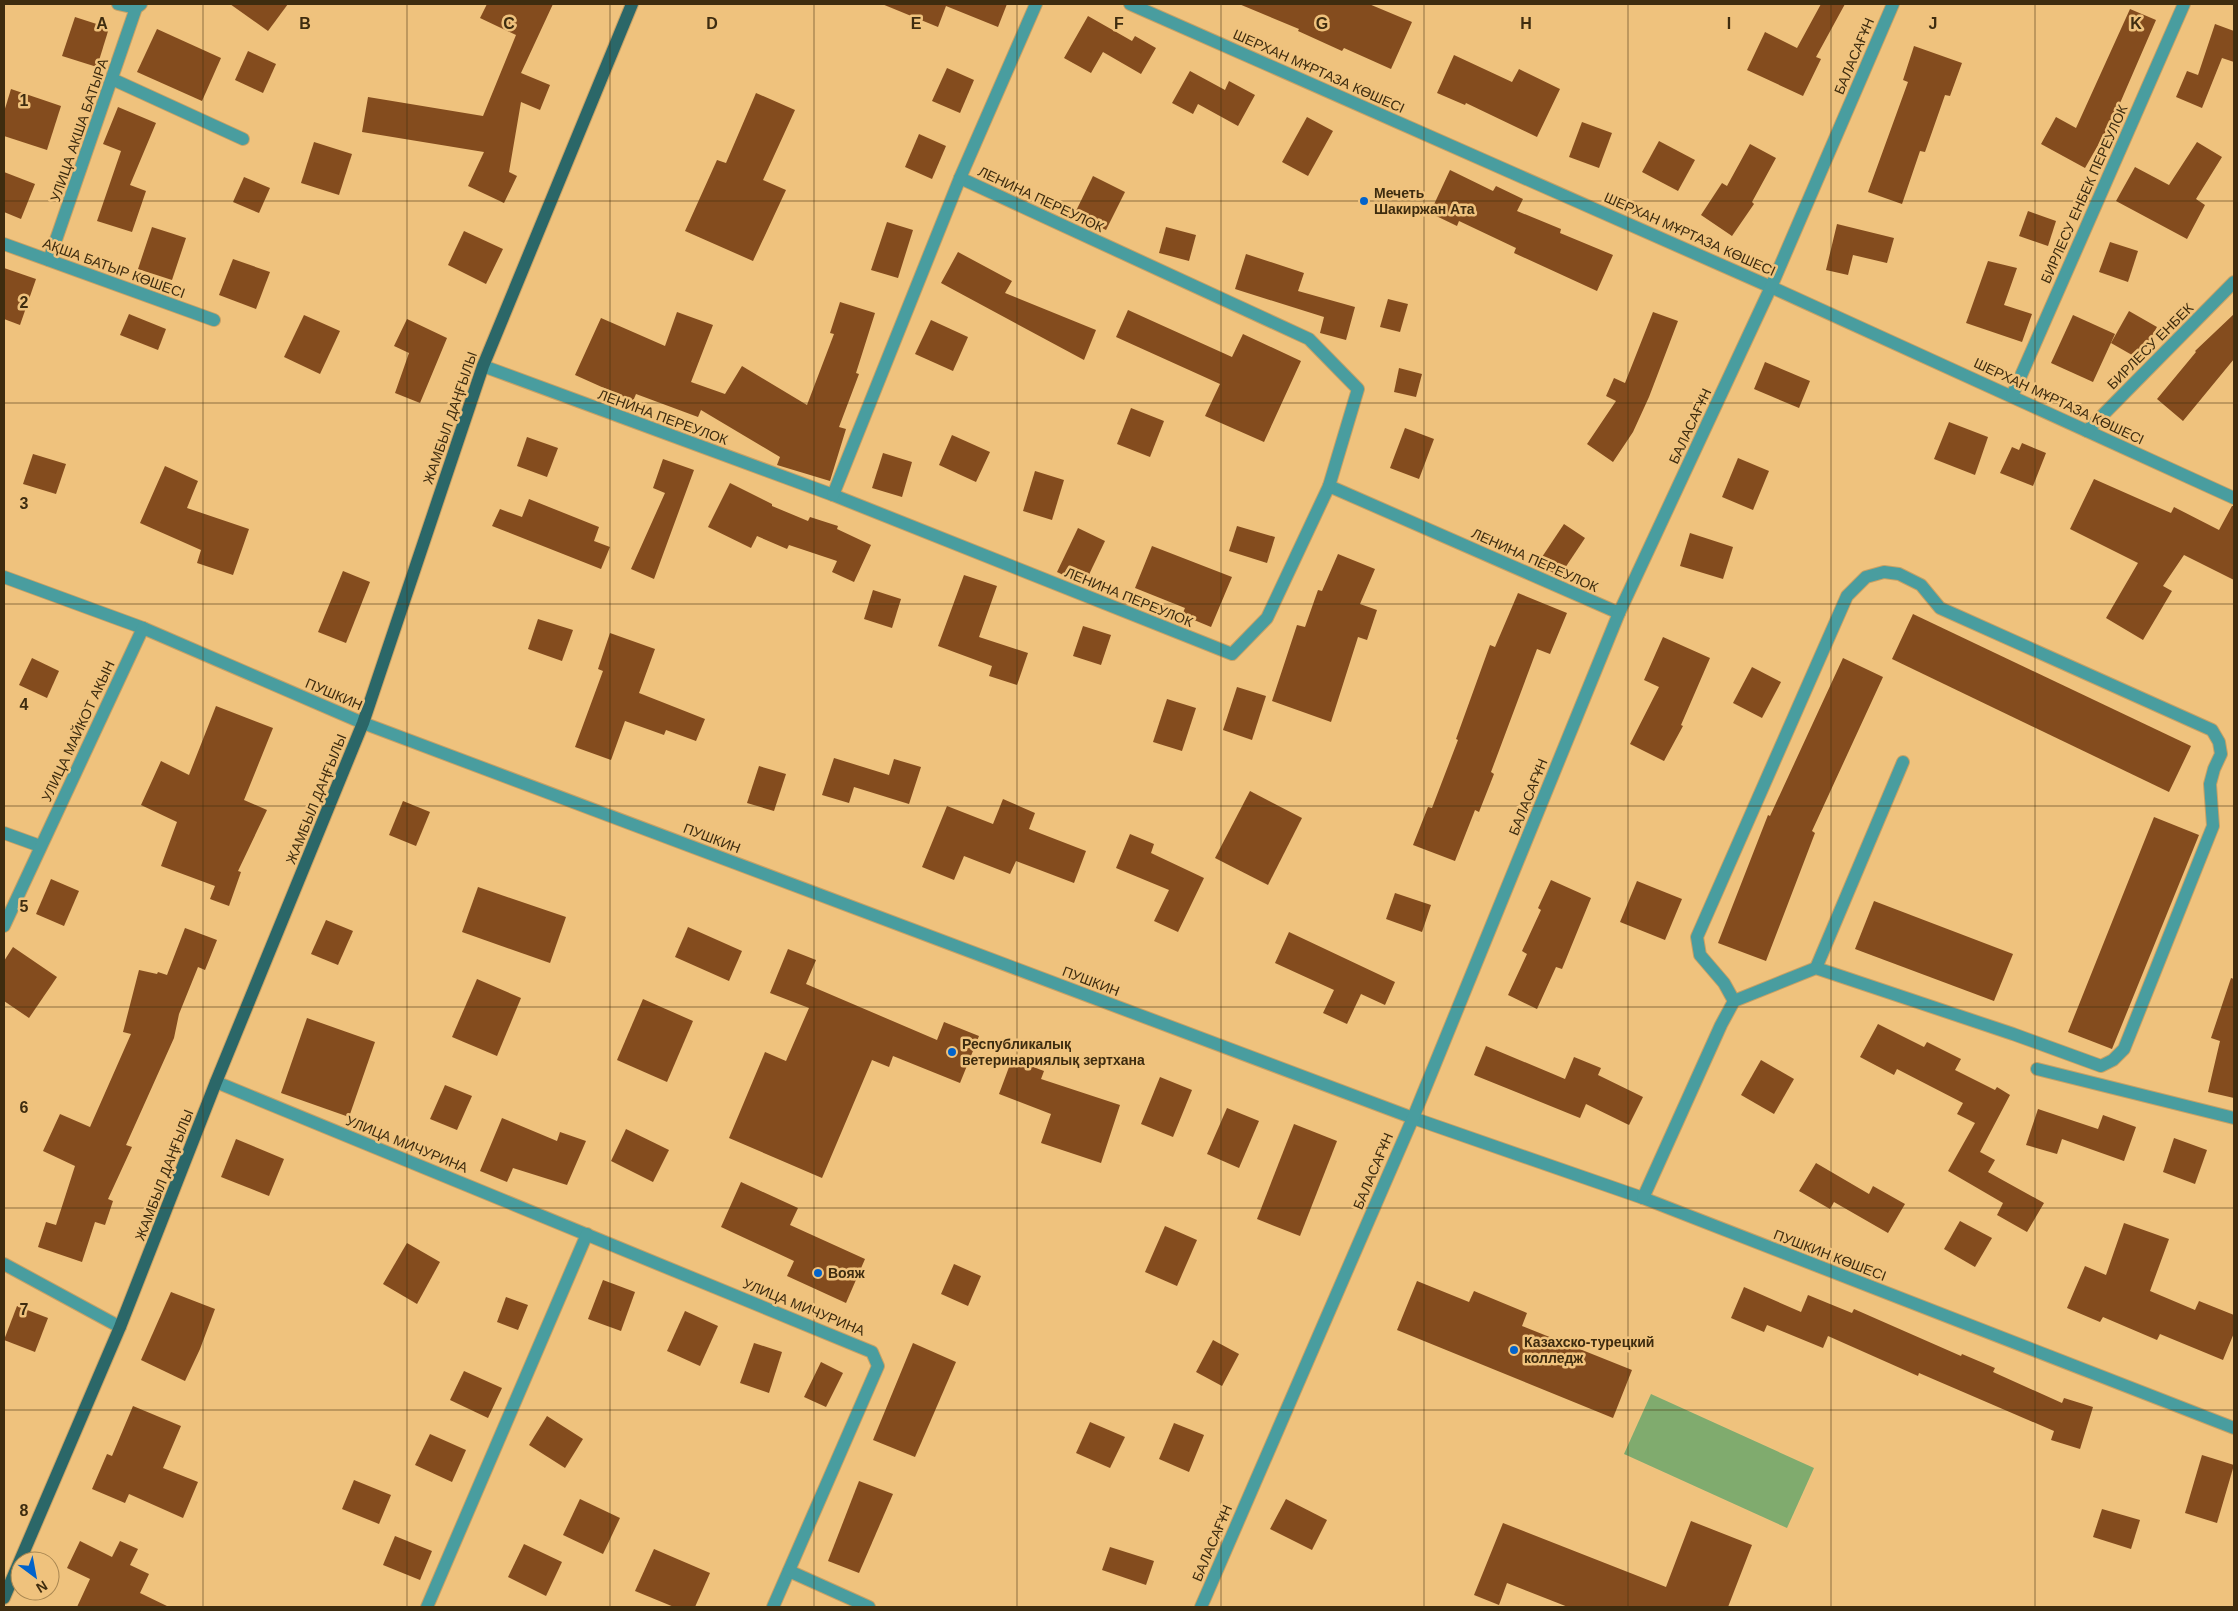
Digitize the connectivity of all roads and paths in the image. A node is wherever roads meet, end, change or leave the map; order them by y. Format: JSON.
{"nodes":[{"id":1,"x":118,"y":4,"type":"edge"},
{"id":2,"x":632,"y":4,"type":"edge"},
{"id":3,"x":1036,"y":4,"type":"edge"},
{"id":4,"x":1130,"y":4,"type":"edge"},
{"id":5,"x":2184,"y":4,"type":"edge"},
{"id":6,"x":1890,"y":5,"type":"edge"},
{"id":7,"x":138,"y":6,"type":"edge"},
{"id":8,"x":112,"y":79,"type":"junction"},
{"id":9,"x":243,"y":138,"type":"dead end"},
{"id":10,"x":960,"y":178,"type":"junction"},
{"id":11,"x":4,"y":244,"type":"edge"},
{"id":12,"x":49,"y":260,"type":"junction"},
{"id":13,"x":2234,"y":282,"type":"edge"},
{"id":14,"x":1771,"y":287,"type":"junction"},
{"id":15,"x":214,"y":320,"type":"dead end"},
{"id":16,"x":483,"y":366,"type":"junction"},
{"id":17,"x":2012,"y":396,"type":"junction"},
{"id":18,"x":2087,"y":431,"type":"junction"},
{"id":19,"x":1329,"y":486,"type":"junction"},
{"id":20,"x":833,"y":495,"type":"junction"},
{"id":21,"x":2234,"y":498,"type":"edge"},
{"id":22,"x":4,"y":577,"type":"edge"},
{"id":23,"x":1619,"y":613,"type":"junction"},
{"id":24,"x":143,"y":628,"type":"junction"},
{"id":25,"x":363,"y":723,"type":"junction"},
{"id":26,"x":1903,"y":762,"type":"dead end"},
{"id":27,"x":4,"y":833,"type":"edge"},
{"id":28,"x":40,"y":846,"type":"junction"},
{"id":29,"x":4,"y":926,"type":"edge"},
{"id":30,"x":1816,"y":968,"type":"junction"},
{"id":31,"x":1734,"y":1001,"type":"junction"},
{"id":32,"x":2037,"y":1069,"type":"dead end"},
{"id":33,"x":216,"y":1082,"type":"junction"},
{"id":34,"x":1412,"y":1118,"type":"junction"},
{"id":35,"x":2234,"y":1118,"type":"edge"},
{"id":36,"x":1642,"y":1198,"type":"junction"},
{"id":37,"x":587,"y":1234,"type":"junction"},
{"id":38,"x":4,"y":1264,"type":"edge"},
{"id":39,"x":120,"y":1327,"type":"junction"},
{"id":40,"x":2234,"y":1428,"type":"edge"},
{"id":41,"x":789,"y":1571,"type":"junction"},
{"id":42,"x":4,"y":1598,"type":"edge"},
{"id":43,"x":427,"y":1607,"type":"edge"},
{"id":44,"x":773,"y":1607,"type":"edge"},
{"id":45,"x":869,"y":1607,"type":"edge"},
{"id":46,"x":1201,"y":1607,"type":"edge"}],
"edges":[{"from":1,"to":7,"type":"street","name":"УЛИЦА АКША БАТЫРА"},
{"from":2,"to":16,"type":"main road","name":"ЖАМБЫЛ ДАҢҒЫЛЫ"},
{"from":3,"to":10,"type":"street","name":"ЛЕНИНА ПЕРЕУЛОК"},
{"from":4,"to":14,"type":"street","name":"ШЕРХАН МҰРТАЗА КӨШЕСІ"},
{"from":5,"to":17,"type":"street","name":"БИРЛЕСУ ЕНБЕК ПЕРЕУЛОК"},
{"from":6,"to":14,"type":"street","name":"БАЛАСАҒҰН"},
{"from":7,"to":8,"type":"street","name":"УЛИЦА АКША БАТЫРА"},
{"from":8,"to":9,"type":"street"},
{"from":8,"to":12,"type":"street","name":"УЛИЦА АКША БАТЫРА"},
{"from":10,"to":19,"type":"street","name":"ЛЕНИНА ПЕРЕУЛОК"},
{"from":10,"to":20,"type":"street","name":"ЛЕНИНА ПЕРЕУЛОК"},
{"from":11,"to":12,"type":"street","name":"АҚША БАТЫР КӨШЕСІ"},
{"from":12,"to":15,"type":"street","name":"АҚША БАТЫР КӨШЕСІ"},
{"from":13,"to":18,"type":"street","name":"БИРЛЕСУ ЕНБЕК"},
{"from":14,"to":17,"type":"street","name":"ШЕРХАН МҰРТАЗА КӨШЕСІ"},
{"from":14,"to":23,"type":"street","name":"БАЛАСАҒҰН"},
{"from":16,"to":20,"type":"street","name":"ЛЕНИНА ПЕРЕУЛОК"},
{"from":16,"to":25,"type":"main road","name":"ЖАМБЫЛ ДАҢҒЫЛЫ"},
{"from":17,"to":18,"type":"street","name":"ШЕРХАН МҰРТАЗА КӨШЕСІ"},
{"from":18,"to":21,"type":"street","name":"ШЕРХАН МҰРТАЗА КӨШЕСІ"},
{"from":19,"to":20,"type":"street","name":"ЛЕНИНА ПЕРЕУЛОК"},
{"from":19,"to":23,"type":"street","name":"ЛЕНИНА ПЕРЕУЛОК"},
{"from":22,"to":24,"type":"street","name":"ПУШКИН"},
{"from":23,"to":34,"type":"street","name":"БАЛАСАҒҰН"},
{"from":24,"to":25,"type":"street","name":"ПУШКИН"},
{"from":24,"to":28,"type":"street","name":"УЛИЦА МАЙКОТ АКЫН"},
{"from":25,"to":33,"type":"main road","name":"ЖАМБЫЛ ДАҢҒЫЛЫ"},
{"from":25,"to":34,"type":"street","name":"ПУШКИН"},
{"from":26,"to":30,"type":"street"},
{"from":27,"to":28,"type":"street"},
{"from":28,"to":29,"type":"street","name":"УЛИЦА МАЙКОТ АКЫН"},
{"from":30,"to":31,"type":"street"},
{"from":30,"to":31,"type":"street"},
{"from":31,"to":36,"type":"street"},
{"from":32,"to":35,"type":"street"},
{"from":33,"to":37,"type":"street","name":"УЛИЦА МИЧУРИНА"},
{"from":33,"to":39,"type":"main road","name":"ЖАМБЫЛ ДАҢҒЫЛЫ"},
{"from":34,"to":36,"type":"street","name":"ПУШКИН КӨШЕСІ"},
{"from":34,"to":46,"type":"street","name":"БАЛАСАҒҰН"},
{"from":36,"to":40,"type":"street","name":"ПУШКИН КӨШЕСІ"},
{"from":37,"to":41,"type":"street","name":"УЛИЦА МИЧУРИНА"},
{"from":37,"to":43,"type":"street"},
{"from":38,"to":39,"type":"street"},
{"from":39,"to":42,"type":"main road","name":"ЖАМБЫЛ ДАҢҒЫЛЫ"},
{"from":41,"to":44,"type":"street","name":"УЛИЦА МИЧУРИНА"},
{"from":41,"to":45,"type":"street"}]}
